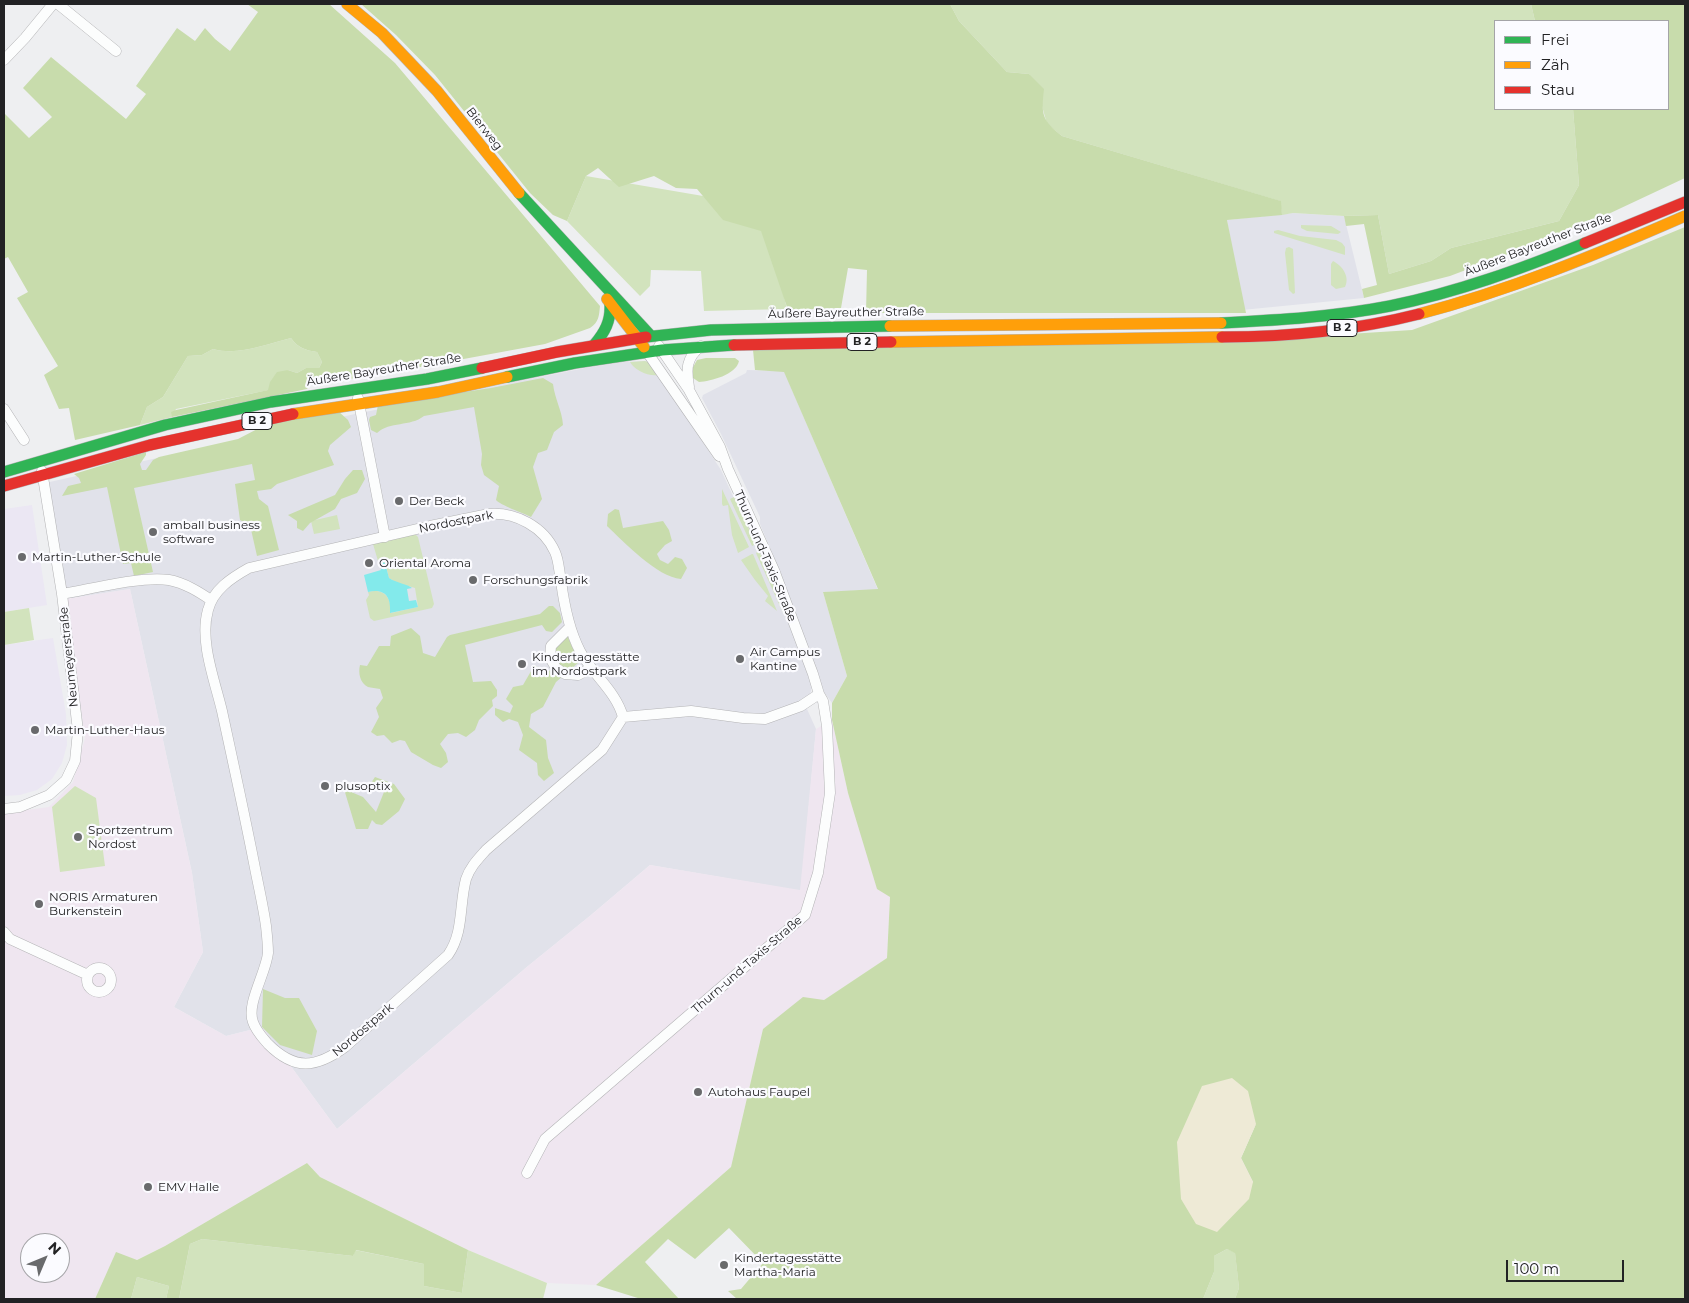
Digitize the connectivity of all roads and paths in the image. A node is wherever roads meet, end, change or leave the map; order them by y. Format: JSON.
{"nodes":[{"id":1,"x":53,"y":4,"type":"edge"},
{"id":2,"x":58,"y":4,"type":"edge"},
{"id":3,"x":347,"y":4,"type":"edge"},
{"id":4,"x":116,"y":51,"type":"dead end"},
{"id":5,"x":4,"y":60,"type":"edge"},
{"id":6,"x":1685,"y":202,"type":"edge"},
{"id":7,"x":1685,"y":216,"type":"edge"},
{"id":8,"x":595,"y":278,"type":"junction"},
{"id":9,"x":610,"y":304,"type":"junction"},
{"id":10,"x":651,"y":336,"type":"junction"},
{"id":11,"x":638,"y":338,"type":"junction"},
{"id":12,"x":594,"y":345,"type":"junction"},
{"id":13,"x":702,"y":346,"type":"junction"},
{"id":14,"x":662,"y":350,"type":"junction"},
{"id":15,"x":647,"y":352,"type":"junction"},
{"id":16,"x":357,"y":389,"type":"junction"},
{"id":17,"x":689,"y":390,"type":"junction"},
{"id":18,"x":359,"y":403,"type":"junction"},
{"id":19,"x":4,"y":411,"type":"edge"},
{"id":20,"x":24,"y":440,"type":"dead end"},
{"id":21,"x":40,"y":462,"type":"junction"},
{"id":22,"x":728,"y":469,"type":"junction"},
{"id":23,"x":4,"y":472,"type":"edge"},
{"id":24,"x":43,"y":476,"type":"junction"},
{"id":25,"x":4,"y":486,"type":"edge"},
{"id":26,"x":385,"y":537,"type":"junction"},
{"id":27,"x":62,"y":594,"type":"junction"},
{"id":28,"x":211,"y":600,"type":"junction"},
{"id":29,"x":570,"y":627,"type":"junction"},
{"id":30,"x":591,"y":668,"type":"junction"},
{"id":31,"x":819,"y":694,"type":"junction"},
{"id":32,"x":623,"y":717,"type":"junction"},
{"id":33,"x":4,"y":810,"type":"edge"},
{"id":34,"x":4,"y":932,"type":"edge"},
{"id":35,"x":88,"y":975,"type":"dead end"},
{"id":36,"x":527,"y":1173,"type":"dead end"}],
"edges":[{"from":1,"to":5,"type":"street"},
{"from":2,"to":4,"type":"street"},
{"from":3,"to":8,"type":"main road","name":"Bierweg"},
{"from":6,"to":10,"type":"main road","name":"Äußere Bayreuther Straße","number":"B 2"},
{"from":7,"to":13,"type":"main road","number":"B 2"},
{"from":8,"to":9,"type":"main road","name":"Bierweg"},
{"from":8,"to":10,"type":"main road","name":"Bierweg"},
{"from":9,"to":11,"type":"main road","name":"Bierweg"},
{"from":9,"to":12,"type":"main road"},
{"from":10,"to":11,"type":"main road","name":"Äußere Bayreuther Straße","number":"B 2"},
{"from":10,"to":14,"type":"street","name":"Bierweg"},
{"from":11,"to":12,"type":"main road","name":"Äußere Bayreuther Straße","number":"B 2"},
{"from":11,"to":15,"type":"main road","name":"Bierweg"},
{"from":12,"to":16,"type":"main road","name":"Äußere Bayreuther Straße","number":"B 2"},
{"from":13,"to":14,"type":"main road","number":"B 2"},
{"from":13,"to":17,"type":"street"},
{"from":14,"to":15,"type":"main road","number":"B 2"},
{"from":14,"to":17,"type":"street","name":"Thurn-und-Taxis-Straße"},
{"from":15,"to":18,"type":"main road","number":"B 2"},
{"from":15,"to":22,"type":"street","name":"Thurn-und-Taxis-Straße"},
{"from":16,"to":18,"type":"street"},
{"from":16,"to":21,"type":"main road","name":"Äußere Bayreuther Straße","number":"B 2"},
{"from":17,"to":22,"type":"street","name":"Thurn-und-Taxis-Straße"},
{"from":18,"to":24,"type":"main road","number":"B 2"},
{"from":18,"to":26,"type":"street"},
{"from":19,"to":20,"type":"street"},
{"from":21,"to":23,"type":"main road","name":"Äußere Bayreuther Straße","number":"B 2"},
{"from":21,"to":24,"type":"street","name":"Neumeyerstraße"},
{"from":22,"to":31,"type":"street","name":"Thurn-und-Taxis-Straße"},
{"from":24,"to":25,"type":"main road","number":"B 2"},
{"from":24,"to":27,"type":"street","name":"Neumeyerstraße"},
{"from":26,"to":28,"type":"street","name":"Nordostpark"},
{"from":26,"to":29,"type":"street","name":"Nordostpark"},
{"from":27,"to":28,"type":"street"},
{"from":27,"to":33,"type":"street","name":"Neumeyerstraße"},
{"from":28,"to":32,"type":"street","name":"Nordostpark"},
{"from":29,"to":30,"type":"street","name":"Nordostpark"},
{"from":29,"to":30,"type":"street"},
{"from":30,"to":32,"type":"street","name":"Nordostpark"},
{"from":31,"to":32,"type":"street"},
{"from":31,"to":36,"type":"street","name":"Thurn-und-Taxis-Straße"},
{"from":34,"to":35,"type":"street"}]}
